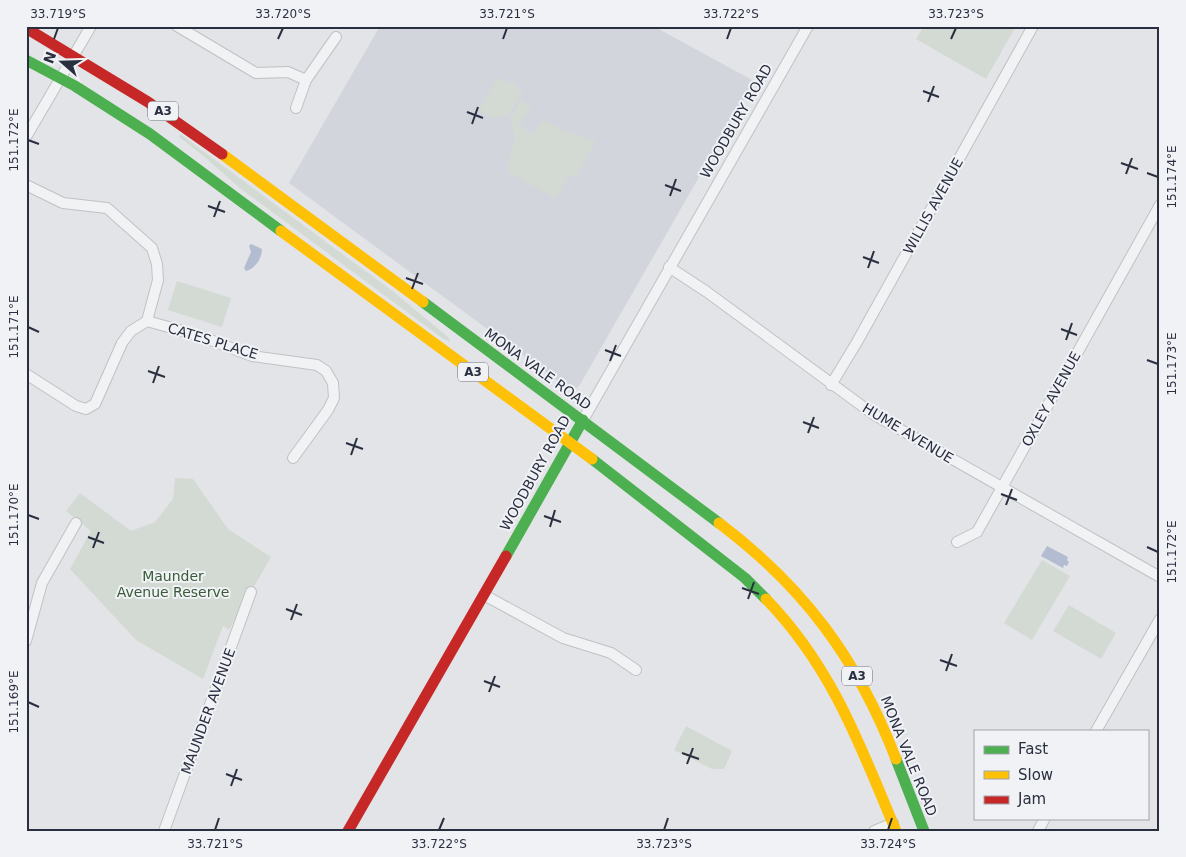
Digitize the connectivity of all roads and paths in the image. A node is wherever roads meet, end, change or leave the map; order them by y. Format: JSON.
{"nodes":[{"id":1,"x":91,"y":26,"type":"edge"},
{"id":2,"x":177,"y":26,"type":"edge"},
{"id":3,"x":808,"y":26,"type":"edge"},
{"id":4,"x":1033,"y":26,"type":"edge"},
{"id":5,"x":26,"y":28,"type":"edge"},
{"id":6,"x":336,"y":37,"type":"dead end"},
{"id":7,"x":74,"y":56,"type":"junction"},
{"id":8,"x":26,"y":60,"type":"edge"},
{"id":9,"x":60,"y":78,"type":"junction"},
{"id":10,"x":306,"y":80,"type":"junction"},
{"id":11,"x":296,"y":108,"type":"dead end"},
{"id":12,"x":26,"y":137,"type":"edge"},
{"id":13,"x":26,"y":185,"type":"edge"},
{"id":14,"x":1160,"y":205,"type":"edge"},
{"id":15,"x":670,"y":267,"type":"junction"},
{"id":16,"x":147,"y":321,"type":"junction"},
{"id":17,"x":26,"y":374,"type":"edge"},
{"id":18,"x":831,"y":385,"type":"junction"},
{"id":19,"x":583,"y":420,"type":"junction"},
{"id":20,"x":570,"y":442,"type":"junction"},
{"id":21,"x":293,"y":458,"type":"dead end"},
{"id":22,"x":1002,"y":488,"type":"junction"},
{"id":23,"x":76,"y":523,"type":"dead end"},
{"id":24,"x":957,"y":542,"type":"dead end"},
{"id":25,"x":1160,"y":577,"type":"edge"},
{"id":26,"x":251,"y":592,"type":"dead end"},
{"id":27,"x":484,"y":595,"type":"junction"},
{"id":28,"x":1158,"y":625,"type":"edge"},
{"id":29,"x":26,"y":641,"type":"edge"},
{"id":30,"x":636,"y":670,"type":"dead end"},
{"id":31,"x":1097,"y":730,"type":"edge"},
{"id":32,"x":894,"y":827,"type":"edge"},
{"id":33,"x":164,"y":831,"type":"edge"},
{"id":34,"x":348,"y":831,"type":"edge"},
{"id":35,"x":874,"y":831,"type":"edge"},
{"id":36,"x":924,"y":831,"type":"edge"}],
"edges":[{"from":1,"to":7,"type":"street"},
{"from":2,"to":10,"type":"street"},
{"from":3,"to":15,"type":"street","name":"WOODBURY ROAD"},
{"from":4,"to":18,"type":"street","name":"WILLIS AVENUE"},
{"from":5,"to":7,"type":"main road","name":"MONA VALE ROAD","number":"A3"},
{"from":6,"to":10,"type":"street"},
{"from":7,"to":9,"type":"street"},
{"from":7,"to":19,"type":"main road","name":"MONA VALE ROAD","number":"A3"},
{"from":8,"to":9,"type":"main road","number":"A3"},
{"from":9,"to":12,"type":"street"},
{"from":9,"to":20,"type":"main road","number":"A3"},
{"from":10,"to":11,"type":"street"},
{"from":13,"to":16,"type":"street"},
{"from":14,"to":22,"type":"street","name":"OXLEY AVENUE"},
{"from":15,"to":18,"type":"street","name":"HUME AVENUE"},
{"from":15,"to":19,"type":"street","name":"WOODBURY ROAD"},
{"from":16,"to":17,"type":"street"},
{"from":16,"to":21,"type":"street","name":"CATES PLACE"},
{"from":18,"to":22,"type":"street","name":"HUME AVENUE"},
{"from":19,"to":20,"type":"main road","name":"WOODBURY ROAD"},
{"from":19,"to":36,"type":"main road","name":"MONA VALE ROAD","number":"A3"},
{"from":20,"to":27,"type":"main road","name":"WOODBURY ROAD"},
{"from":20,"to":32,"type":"main road","number":"A3"},
{"from":22,"to":24,"type":"street","name":"OXLEY AVENUE"},
{"from":22,"to":25,"type":"street","name":"HUME AVENUE"},
{"from":23,"to":29,"type":"street"},
{"from":26,"to":33,"type":"street","name":"MAUNDER AVENUE"},
{"from":27,"to":30,"type":"street"},
{"from":27,"to":34,"type":"main road","name":"WOODBURY ROAD"},
{"from":28,"to":31,"type":"street"},
{"from":32,"to":35,"type":"street"}]}
